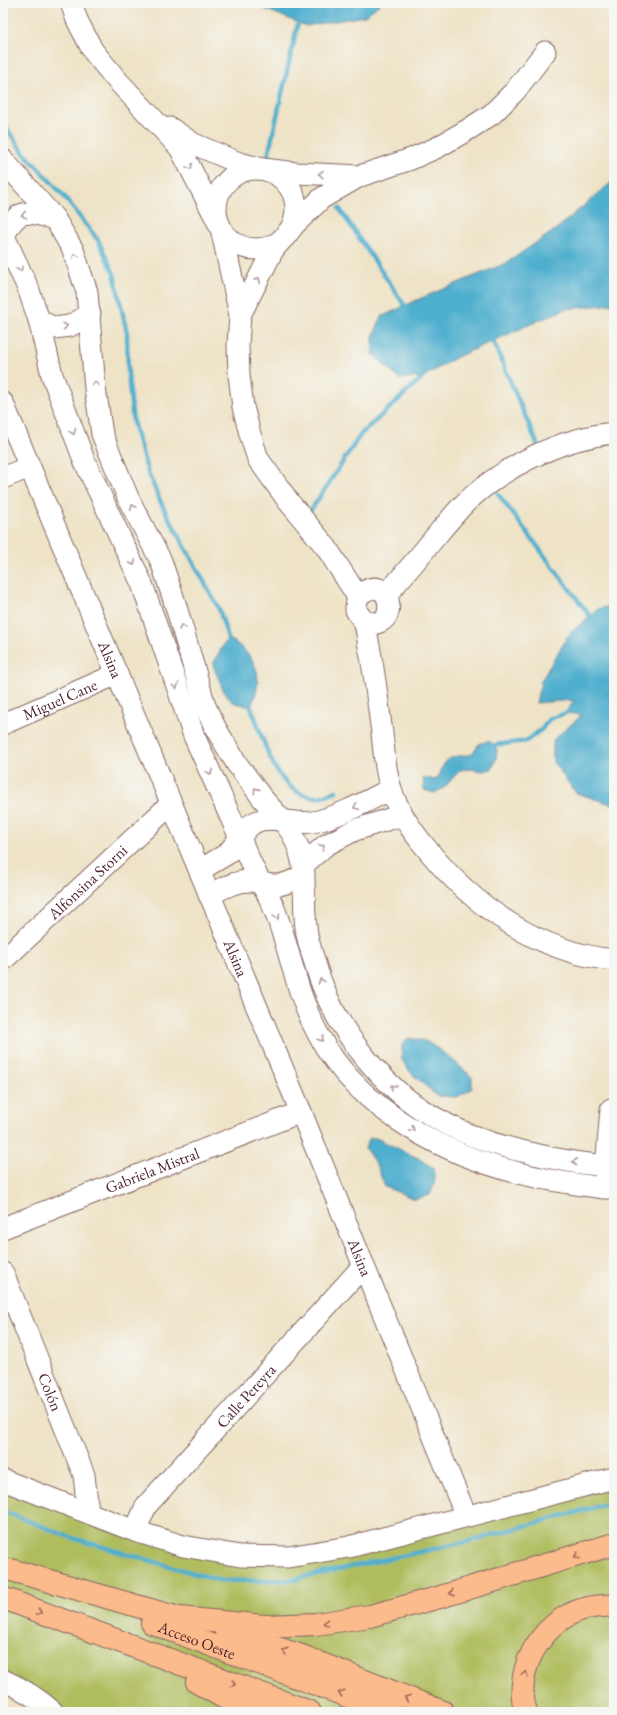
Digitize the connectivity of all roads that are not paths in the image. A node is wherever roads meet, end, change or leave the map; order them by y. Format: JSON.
{"nodes":[{"id":1,"x":71,"y":3,"type":"edge"},
{"id":2,"x":545,"y":52,"type":"dead end"},
{"id":3,"x":150,"y":114,"type":"junction"},
{"id":4,"x":3,"y":160,"type":"edge"},
{"id":5,"x":263,"y":169,"type":"junction"},
{"id":6,"x":360,"y":176,"type":"junction"},
{"id":7,"x":55,"y":219,"type":"junction"},
{"id":8,"x":221,"y":228,"type":"junction"},
{"id":9,"x":288,"y":233,"type":"junction"},
{"id":10,"x":4,"y":235,"type":"edge"},
{"id":11,"x":90,"y":314,"type":"junction"},
{"id":12,"x":240,"y":315,"type":"junction"},
{"id":13,"x":39,"y":320,"type":"junction"},
{"id":14,"x":3,"y":403,"type":"edge"},
{"id":15,"x":614,"y":433,"type":"edge"},
{"id":16,"x":29,"y":467,"type":"junction"},
{"id":17,"x":3,"y":478,"type":"edge"},
{"id":18,"x":386,"y":595,"type":"junction"},
{"id":19,"x":358,"y":597,"type":"junction"},
{"id":20,"x":373,"y":620,"type":"junction"},
{"id":21,"x":117,"y":674,"type":"junction"},
{"id":22,"x":3,"y":724,"type":"edge"},
{"id":23,"x":391,"y":789,"type":"junction"},
{"id":24,"x":172,"y":804,"type":"junction"},
{"id":25,"x":402,"y":815,"type":"junction"},
{"id":26,"x":282,"y":820,"type":"junction"},
{"id":27,"x":240,"y":838,"type":"junction"},
{"id":28,"x":200,"y":870,"type":"junction"},
{"id":29,"x":303,"y":870,"type":"junction"},
{"id":30,"x":260,"y":881,"type":"junction"},
{"id":31,"x":209,"y":895,"type":"junction"},
{"id":32,"x":3,"y":960,"type":"edge"},
{"id":33,"x":614,"y":960,"type":"edge"},
{"id":34,"x":614,"y":1109,"type":"edge"},
{"id":35,"x":301,"y":1112,"type":"junction"},
{"id":36,"x":610,"y":1166,"type":"edge"},
{"id":37,"x":609,"y":1188,"type":"edge"},
{"id":38,"x":3,"y":1228,"type":"edge"},
{"id":39,"x":363,"y":1266,"type":"junction"},
{"id":40,"x":3,"y":1273,"type":"edge"},
{"id":41,"x":614,"y":1478,"type":"edge"},
{"id":42,"x":3,"y":1480,"type":"edge"},
{"id":43,"x":88,"y":1512,"type":"junction"},
{"id":44,"x":466,"y":1516,"type":"junction"},
{"id":45,"x":135,"y":1531,"type":"junction"},
{"id":46,"x":614,"y":1544,"type":"edge"},
{"id":47,"x":7,"y":1569,"type":"edge"},
{"id":48,"x":3,"y":1598,"type":"edge"},
{"id":49,"x":614,"y":1606,"type":"edge"},
{"id":50,"x":179,"y":1618,"type":"junction"},
{"id":51,"x":91,"y":1631,"type":"junction"},
{"id":52,"x":4,"y":1681,"type":"edge"},
{"id":53,"x":223,"y":1697,"type":"junction"},
{"id":54,"x":53,"y":1712,"type":"edge"},
{"id":55,"x":239,"y":1712,"type":"edge"},
{"id":56,"x":258,"y":1712,"type":"edge"},
{"id":57,"x":310,"y":1712,"type":"edge"},
{"id":58,"x":390,"y":1712,"type":"edge"},
{"id":59,"x":443,"y":1712,"type":"edge"},
{"id":60,"x":526,"y":1712,"type":"edge"}],
"edges":[{"from":1,"to":3,"type":"street"},
{"from":2,"to":6,"type":"street"},
{"from":3,"to":5,"type":"street"},
{"from":3,"to":8,"type":"street","one_way":true},
{"from":4,"to":7,"type":"street"},
{"from":6,"to":5,"type":"street","one_way":true},
{"from":5,"to":8,"type":"street"},
{"from":5,"to":9,"type":"street"},
{"from":6,"to":9,"type":"street"},
{"from":7,"to":10,"type":"street","one_way":true},
{"from":11,"to":7,"type":"street","one_way":true},
{"from":8,"to":9,"type":"street"},
{"from":8,"to":12,"type":"street"},
{"from":12,"to":9,"type":"street","one_way":true},
{"from":10,"to":13,"type":"street","one_way":true},
{"from":13,"to":11,"type":"street","one_way":true},
{"from":26,"to":11,"type":"street","one_way":true},
{"from":12,"to":19,"type":"street"},
{"from":13,"to":27,"type":"street","one_way":true},
{"from":14,"to":16,"type":"street","name":"Alsina"},
{"from":15,"to":18,"type":"street"},
{"from":16,"to":17,"type":"street"},
{"from":16,"to":21,"type":"street","name":"Alsina"},
{"from":18,"to":19,"type":"street"},
{"from":18,"to":20,"type":"street"},
{"from":19,"to":20,"type":"street"},
{"from":20,"to":23,"type":"street"},
{"from":21,"to":22,"type":"street","name":"Miguel Cane"},
{"from":21,"to":24,"type":"street","name":"Alsina"},
{"from":23,"to":25,"type":"street"},
{"from":23,"to":26,"type":"street","one_way":true},
{"from":24,"to":28,"type":"street","name":"Alsina"},
{"from":24,"to":32,"type":"street","name":"Alfonsina Storni"},
{"from":29,"to":25,"type":"street","one_way":true},
{"from":25,"to":33,"type":"street"},
{"from":26,"to":27,"type":"street"},
{"from":26,"to":29,"type":"street"},
{"from":27,"to":28,"type":"street"},
{"from":27,"to":30,"type":"street"},
{"from":28,"to":31,"type":"street","name":"Alsina"},
{"from":29,"to":30,"type":"street"},
{"from":36,"to":29,"type":"street","one_way":true},
{"from":30,"to":31,"type":"street"},
{"from":30,"to":37,"type":"street","one_way":true},
{"from":31,"to":35,"type":"street","name":"Alsina"},
{"from":34,"to":36,"type":"street"},
{"from":35,"to":38,"type":"street","name":"Gabriela Mistral"},
{"from":35,"to":39,"type":"street","name":"Alsina"},
{"from":36,"to":37,"type":"street"},
{"from":39,"to":44,"type":"street","name":"Alsina"},
{"from":39,"to":45,"type":"street","name":"Calle Pereyra"},
{"from":40,"to":43,"type":"street","name":"Colón"},
{"from":41,"to":44,"type":"street"},
{"from":42,"to":43,"type":"street"},
{"from":43,"to":45,"type":"street"},
{"from":44,"to":45,"type":"street"},
{"from":46,"to":50,"type":"highway","one_way":true},
{"from":47,"to":50,"type":"highway"},
{"from":58,"to":47,"type":"highway","name":"Acceso Oeste","one_way":true},
{"from":48,"to":51,"type":"highway","name":"Acceso Oeste","one_way":true},
{"from":60,"to":49,"type":"highway","one_way":true},
{"from":59,"to":50,"type":"highway","one_way":true},
{"from":51,"to":53,"type":"highway"},
{"from":51,"to":57,"type":"highway","name":"Acceso Oeste","one_way":true},
{"from":52,"to":54,"type":"street"},
{"from":53,"to":55,"type":"highway"},
{"from":53,"to":56,"type":"highway"}]}
